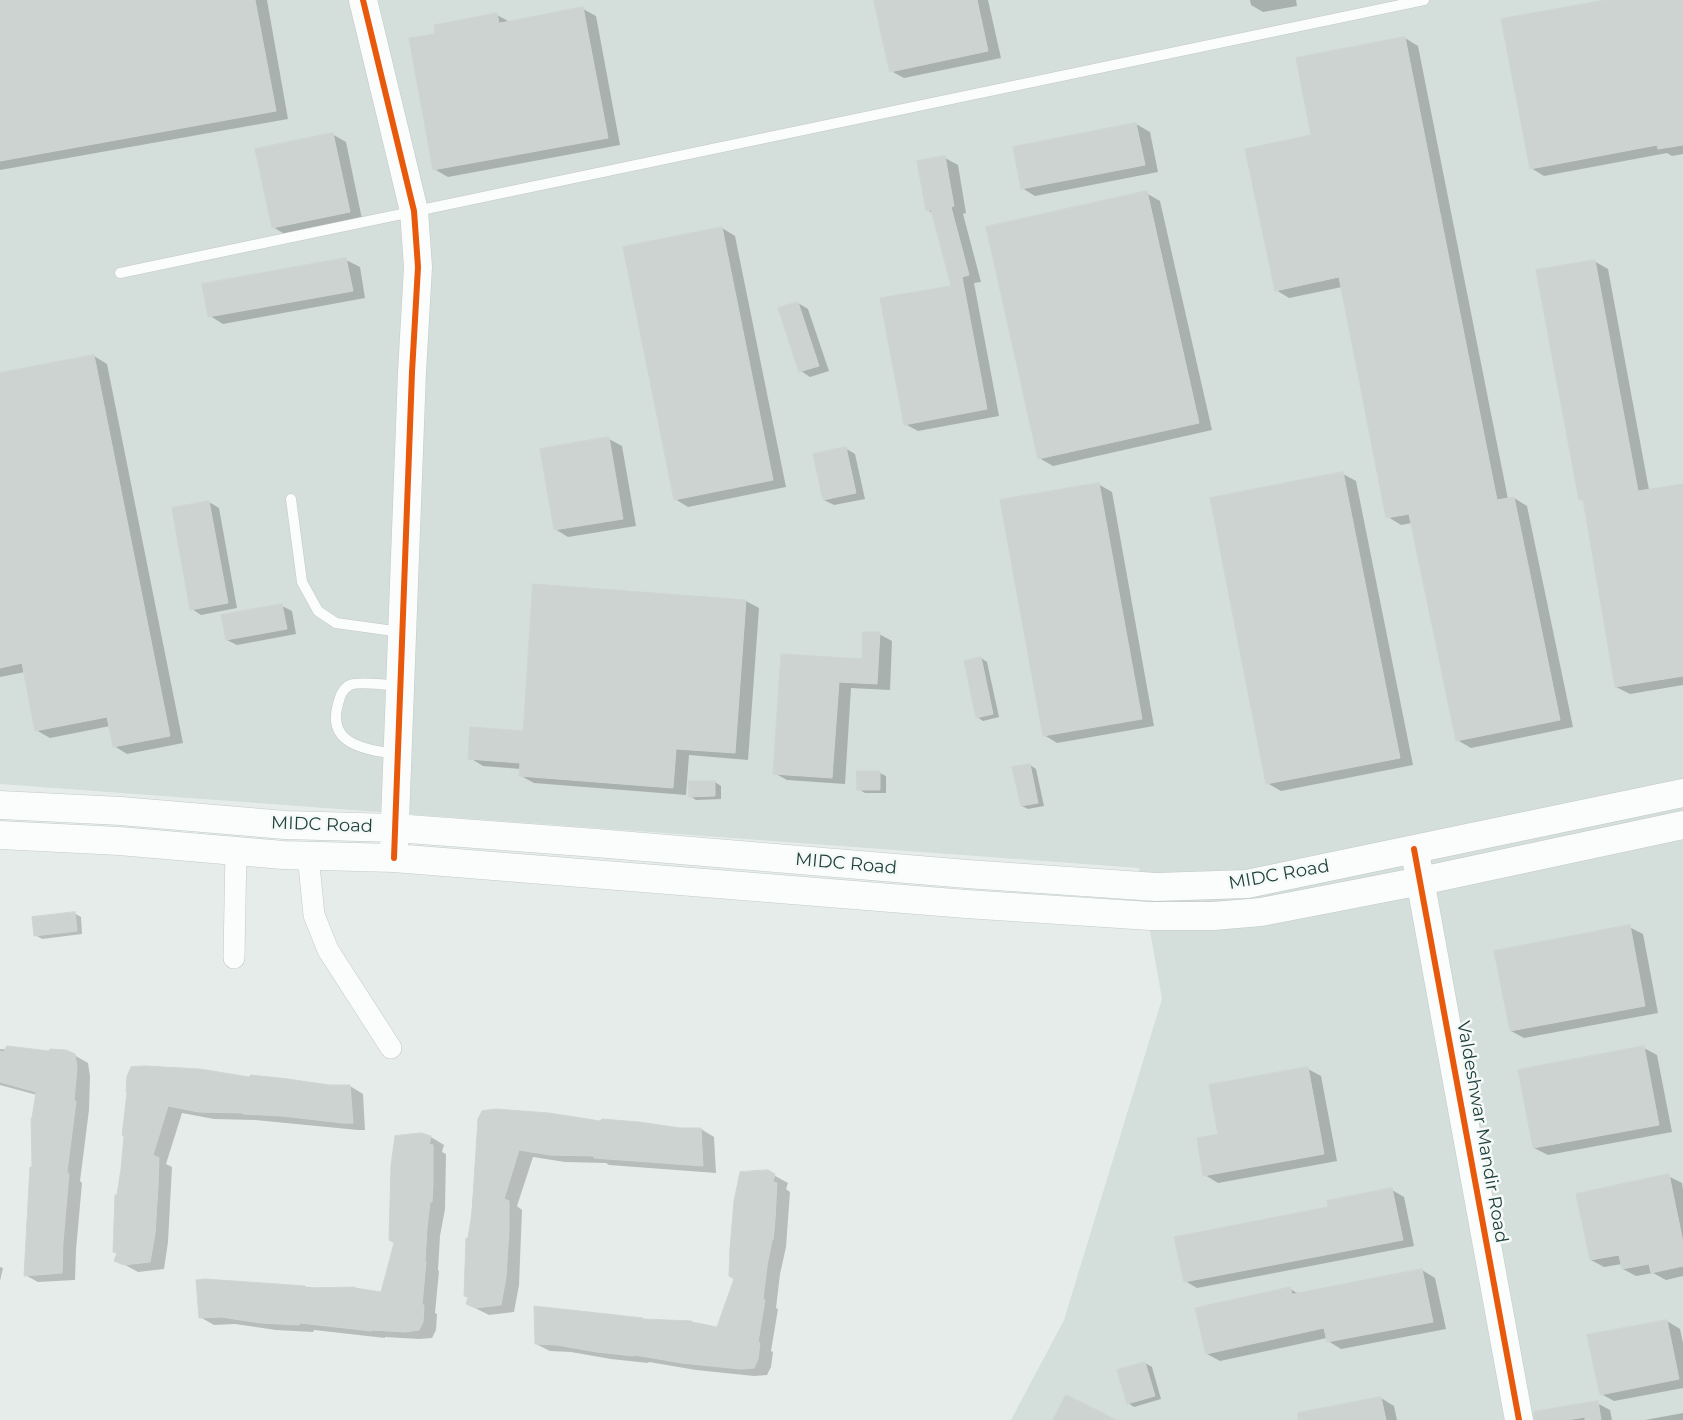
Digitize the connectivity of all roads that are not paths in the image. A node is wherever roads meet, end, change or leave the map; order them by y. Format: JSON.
{"nodes":[{"id":1,"x":363,"y":0,"type":"edge"},
{"id":2,"x":1424,"y":0,"type":"edge"},
{"id":3,"x":414,"y":211,"type":"junction"},
{"id":4,"x":120,"y":273,"type":"dead end"},
{"id":5,"x":291,"y":499,"type":"dead end"},
{"id":6,"x":402,"y":632,"type":"junction"},
{"id":7,"x":400,"y":686,"type":"junction"},
{"id":8,"x":398,"y":754,"type":"junction"},
{"id":9,"x":1683,"y":793,"type":"edge"},
{"id":10,"x":0,"y":805,"type":"edge"},
{"id":11,"x":1683,"y":825,"type":"edge"},
{"id":12,"x":395,"y":828,"type":"junction"},
{"id":13,"x":0,"y":835,"type":"edge"},
{"id":14,"x":1414,"y":849,"type":"junction"},
{"id":15,"x":236,"y":850,"type":"junction"},
{"id":16,"x":308,"y":855,"type":"junction"},
{"id":17,"x":394,"y":858,"type":"junction"},
{"id":18,"x":1421,"y":881,"type":"junction"},
{"id":19,"x":234,"y":958,"type":"dead end"},
{"id":20,"x":391,"y":1048,"type":"dead end"},
{"id":21,"x":1519,"y":1420,"type":"edge"}],
"edges":[{"from":1,"to":3,"type":"main road"},
{"from":2,"to":3,"type":"lane"},
{"from":3,"to":4,"type":"lane"},
{"from":3,"to":6,"type":"main road"},
{"from":5,"to":6,"type":"lane"},
{"from":6,"to":7,"type":"main road"},
{"from":7,"to":8,"type":"main road"},
{"from":7,"to":8,"type":"lane"},
{"from":8,"to":12,"type":"main road"},
{"from":9,"to":14,"type":"main road","name":"MIDC Road"},
{"from":10,"to":12,"type":"main road","name":"MIDC Road"},
{"from":11,"to":18,"type":"main road","name":"MIDC Road"},
{"from":12,"to":14,"type":"main road","name":"MIDC Road"},
{"from":12,"to":17,"type":"main road"},
{"from":13,"to":15,"type":"main road","name":"MIDC Road"},
{"from":14,"to":18,"type":"main road","name":"Valdeshwar Mandir Road"},
{"from":15,"to":16,"type":"main road","name":"MIDC Road"},
{"from":15,"to":19,"type":"street"},
{"from":16,"to":17,"type":"main road","name":"MIDC Road"},
{"from":16,"to":20,"type":"street"},
{"from":17,"to":18,"type":"main road","name":"MIDC Road"},
{"from":18,"to":21,"type":"main road","name":"Valdeshwar Mandir Road"}]}
